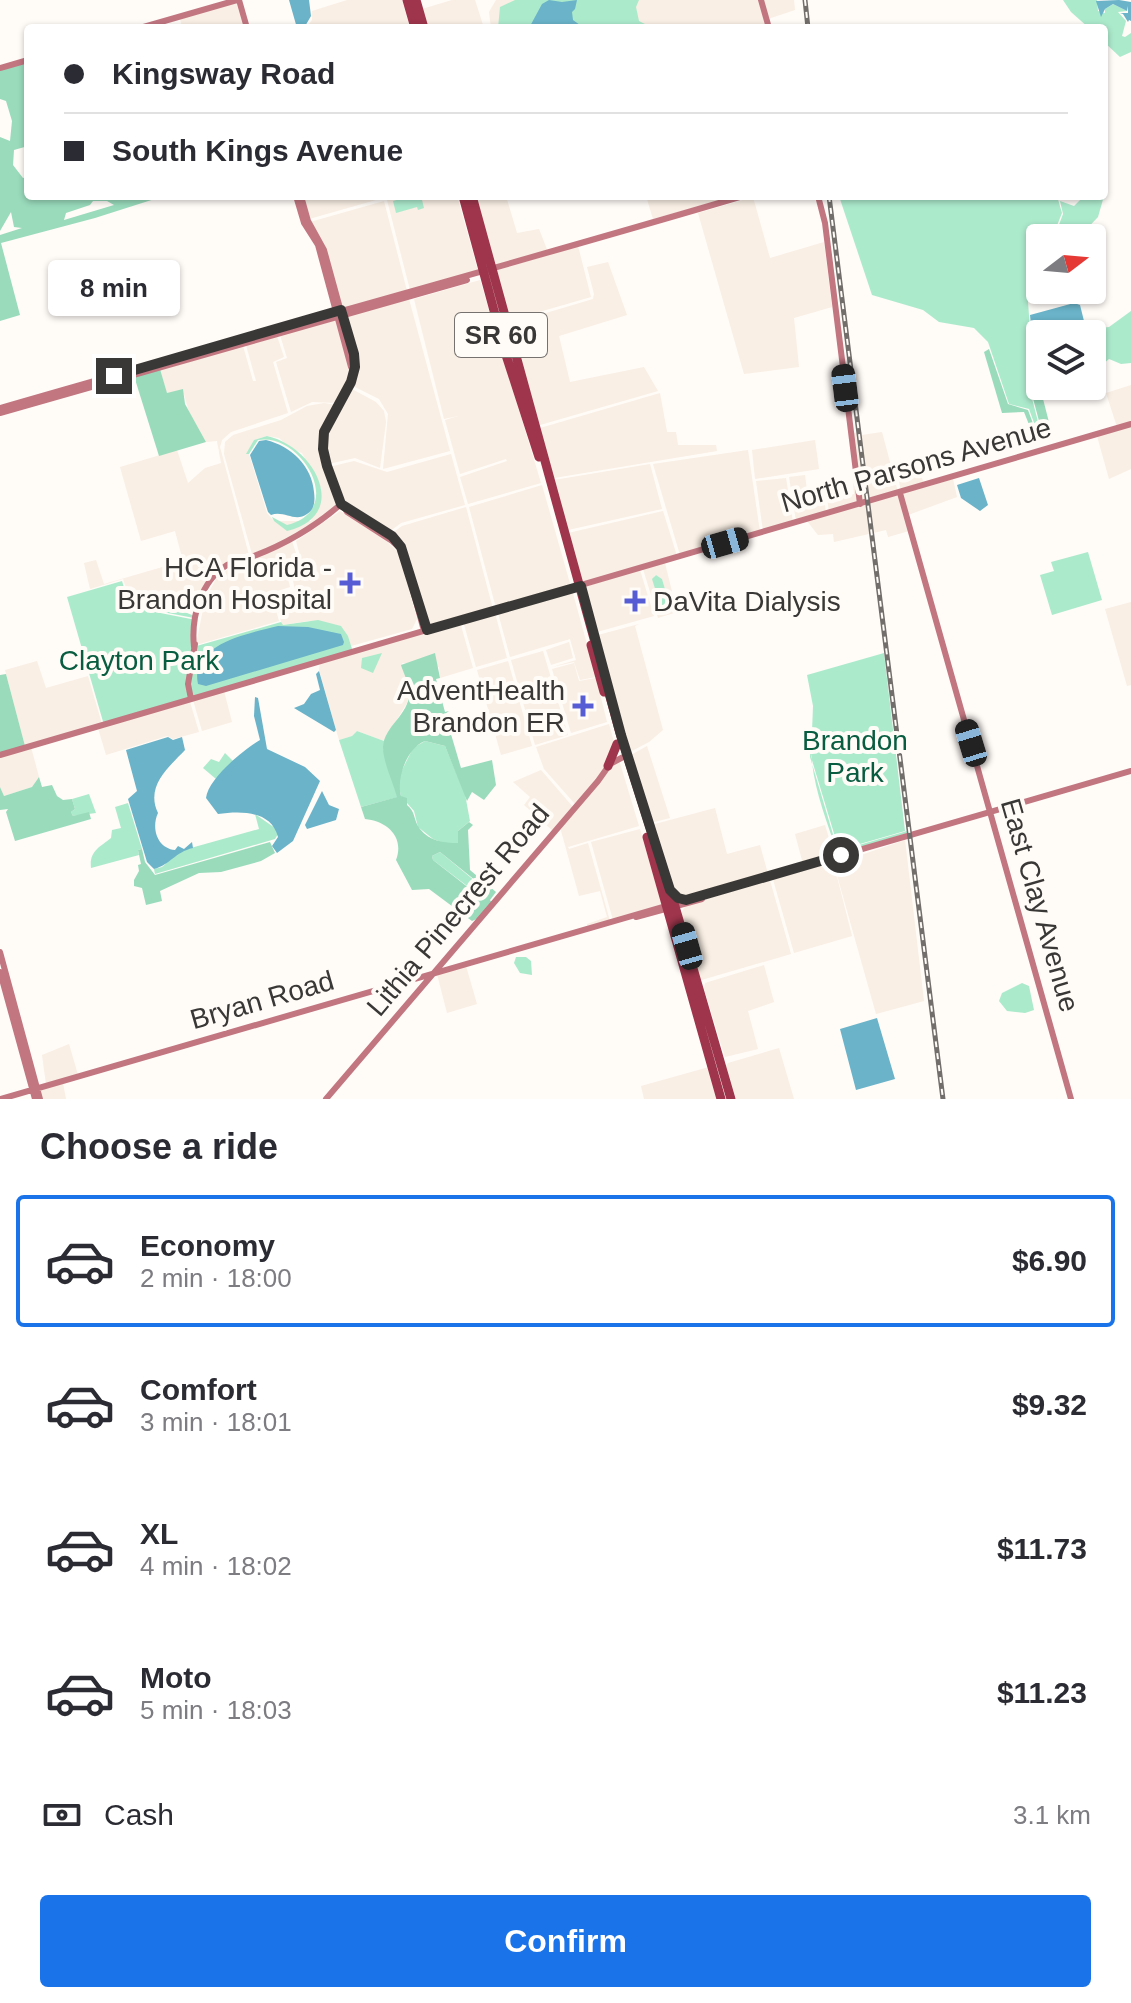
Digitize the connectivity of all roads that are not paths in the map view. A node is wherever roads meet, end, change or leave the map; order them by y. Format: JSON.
{"nodes":[{"id":1,"x":238,"y":0,"type":"edge"},
{"id":2,"x":407,"y":0,"type":"edge"},
{"id":3,"x":416,"y":0,"type":"edge"},
{"id":4,"x":761,"y":0,"type":"edge"},
{"id":5,"x":154,"y":24,"type":"edge"},
{"id":6,"x":246,"y":24,"type":"edge"},
{"id":7,"x":415,"y":24,"type":"edge"},
{"id":8,"x":423,"y":24,"type":"edge"},
{"id":9,"x":768,"y":24,"type":"edge"},
{"id":10,"x":24,"y":61,"type":"edge"},
{"id":11,"x":0,"y":68,"type":"edge"},
{"id":12,"x":299,"y":200,"type":"edge"},
{"id":13,"x":464,"y":200,"type":"edge"},
{"id":14,"x":473,"y":200,"type":"edge"},
{"id":15,"x":730,"y":200,"type":"edge"},
{"id":16,"x":819,"y":200,"type":"edge"},
{"id":17,"x":487,"y":272,"type":"junction"},
{"id":18,"x":340,"y":314,"type":"junction"},
{"id":19,"x":318,"y":317,"type":"junction"},
{"id":20,"x":285,"y":332,"type":"junction"},
{"id":21,"x":506,"y":355,"type":"junction"},
{"id":22,"x":523,"y":378,"type":"junction"},
{"id":23,"x":0,"y":410,"type":"edge"},
{"id":24,"x":1131,"y":424,"type":"edge"},
{"id":25,"x":549,"y":481,"type":"junction"},
{"id":26,"x":900,"y":493,"type":"junction"},
{"id":27,"x":341,"y":504,"type":"junction"},
{"id":28,"x":860,"y":504,"type":"junction"},
{"id":29,"x":578,"y":587,"type":"junction"},
{"id":30,"x":425,"y":631,"type":"junction"},
{"id":31,"x":191,"y":699,"type":"junction"},
{"id":32,"x":617,"y":744,"type":"junction"},
{"id":33,"x":0,"y":755,"type":"edge"},
{"id":34,"x":624,"y":756,"type":"junction"},
{"id":35,"x":608,"y":766,"type":"junction"},
{"id":36,"x":1131,"y":771,"type":"edge"},
{"id":37,"x":991,"y":811,"type":"junction"},
{"id":38,"x":676,"y":909,"type":"junction"},
{"id":39,"x":657,"y":913,"type":"junction"},
{"id":40,"x":617,"y":920,"type":"junction"},
{"id":41,"x":0,"y":952,"type":"edge"},
{"id":42,"x":447,"y":958,"type":"junction"},
{"id":43,"x":454,"y":968,"type":"junction"},
{"id":44,"x":0,"y":972,"type":"edge"},
{"id":45,"x":434,"y":974,"type":"junction"},
{"id":46,"x":412,"y":980,"type":"junction"},
{"id":47,"x":693,"y":983,"type":"dead end"},
{"id":48,"x":418,"y":993,"type":"junction"},
{"id":49,"x":707,"y":1017,"type":"junction"},
{"id":50,"x":716,"y":1063,"type":"junction"},
{"id":51,"x":35,"y":1089,"type":"junction"},
{"id":52,"x":1,"y":1099,"type":"edge"},
{"id":53,"x":38,"y":1099,"type":"edge"},
{"id":54,"x":326,"y":1099,"type":"edge"},
{"id":55,"x":721,"y":1099,"type":"edge"},
{"id":56,"x":729,"y":1099,"type":"edge"},
{"id":57,"x":1071,"y":1099,"type":"edge"}],
"edges":[{"from":1,"to":5,"type":"street"},
{"from":1,"to":6,"type":"street"},
{"from":2,"to":7,"type":"highway"},
{"from":3,"to":8,"type":"highway"},
{"from":4,"to":9,"type":"street"},
{"from":10,"to":11,"type":"street"},
{"from":12,"to":18,"type":"street"},
{"from":13,"to":17,"type":"highway","number":"SR 60"},
{"from":14,"to":17,"type":"highway","number":"SR 60"},
{"from":15,"to":17,"type":"street"},
{"from":16,"to":28,"type":"street"},
{"from":17,"to":18,"type":"street"},
{"from":17,"to":21,"type":"highway","number":"SR 60"},
{"from":17,"to":22,"type":"highway","number":"SR 60"},
{"from":18,"to":19,"type":"street"},
{"from":18,"to":20,"type":"street"},
{"from":18,"to":27,"type":"street"},
{"from":19,"to":20,"type":"street"},
{"from":19,"to":23,"type":"street"},
{"from":20,"to":23,"type":"street"},
{"from":21,"to":22,"type":"highway"},
{"from":21,"to":25,"type":"highway","number":"SR 60"},
{"from":22,"to":25,"type":"highway","number":"SR 60"},
{"from":24,"to":26,"type":"street","name":"North Parsons Avenue"},
{"from":25,"to":29,"type":"highway","number":"SR 60"},
{"from":25,"to":29,"type":"highway","number":"SR 60"},
{"from":26,"to":28,"type":"street","name":"North Parsons Avenue"},
{"from":26,"to":37,"type":"street","name":"East Clay Avenue"},
{"from":27,"to":30,"type":"street"},
{"from":27,"to":31,"type":"street"},
{"from":28,"to":29,"type":"street","name":"North Parsons Avenue"},
{"from":29,"to":30,"type":"street","name":"North Parsons Avenue"},
{"from":29,"to":32,"type":"highway","number":"SR 60"},
{"from":29,"to":34,"type":"highway","number":"SR 60"},
{"from":30,"to":31,"type":"street","name":"North Parsons Avenue"},
{"from":31,"to":33,"type":"street","name":"North Parsons Avenue"},
{"from":32,"to":34,"type":"highway","number":"SR 60"},
{"from":32,"to":35,"type":"highway"},
{"from":34,"to":35,"type":"street","name":"Lithia Pinecrest Road"},
{"from":34,"to":38,"type":"highway","number":"SR 60"},
{"from":34,"to":38,"type":"highway","number":"SR 60"},
{"from":35,"to":42,"type":"street","name":"Lithia Pinecrest Road"},
{"from":36,"to":37,"type":"street"},
{"from":37,"to":38,"type":"street"},
{"from":37,"to":57,"type":"street","name":"East Clay Avenue"},
{"from":38,"to":39,"type":"street"},
{"from":38,"to":39,"type":"highway"},
{"from":38,"to":40,"type":"street","name":"Bryan Road"},
{"from":38,"to":49,"type":"highway","number":"SR 60"},
{"from":38,"to":50,"type":"highway","number":"SR 60"},
{"from":39,"to":40,"type":"street"},
{"from":40,"to":43,"type":"street","name":"Bryan Road"},
{"from":41,"to":51,"type":"street"},
{"from":42,"to":43,"type":"street"},
{"from":42,"to":45,"type":"street","name":"Lithia Pinecrest Road"},
{"from":43,"to":45,"type":"street","name":"Bryan Road"},
{"from":44,"to":51,"type":"street"},
{"from":45,"to":46,"type":"street","name":"Bryan Road"},
{"from":45,"to":48,"type":"street","name":"Lithia Pinecrest Road"},
{"from":46,"to":48,"type":"street"},
{"from":46,"to":51,"type":"street","name":"Bryan Road"},
{"from":47,"to":49,"type":"highway"},
{"from":48,"to":54,"type":"street","name":"Lithia Pinecrest Road"},
{"from":49,"to":50,"type":"highway","number":"SR 60"},
{"from":50,"to":55,"type":"highway","number":"SR 60"},
{"from":50,"to":56,"type":"highway","number":"SR 60"},
{"from":51,"to":52,"type":"street","name":"Bryan Road"},
{"from":51,"to":53,"type":"street"}]}
